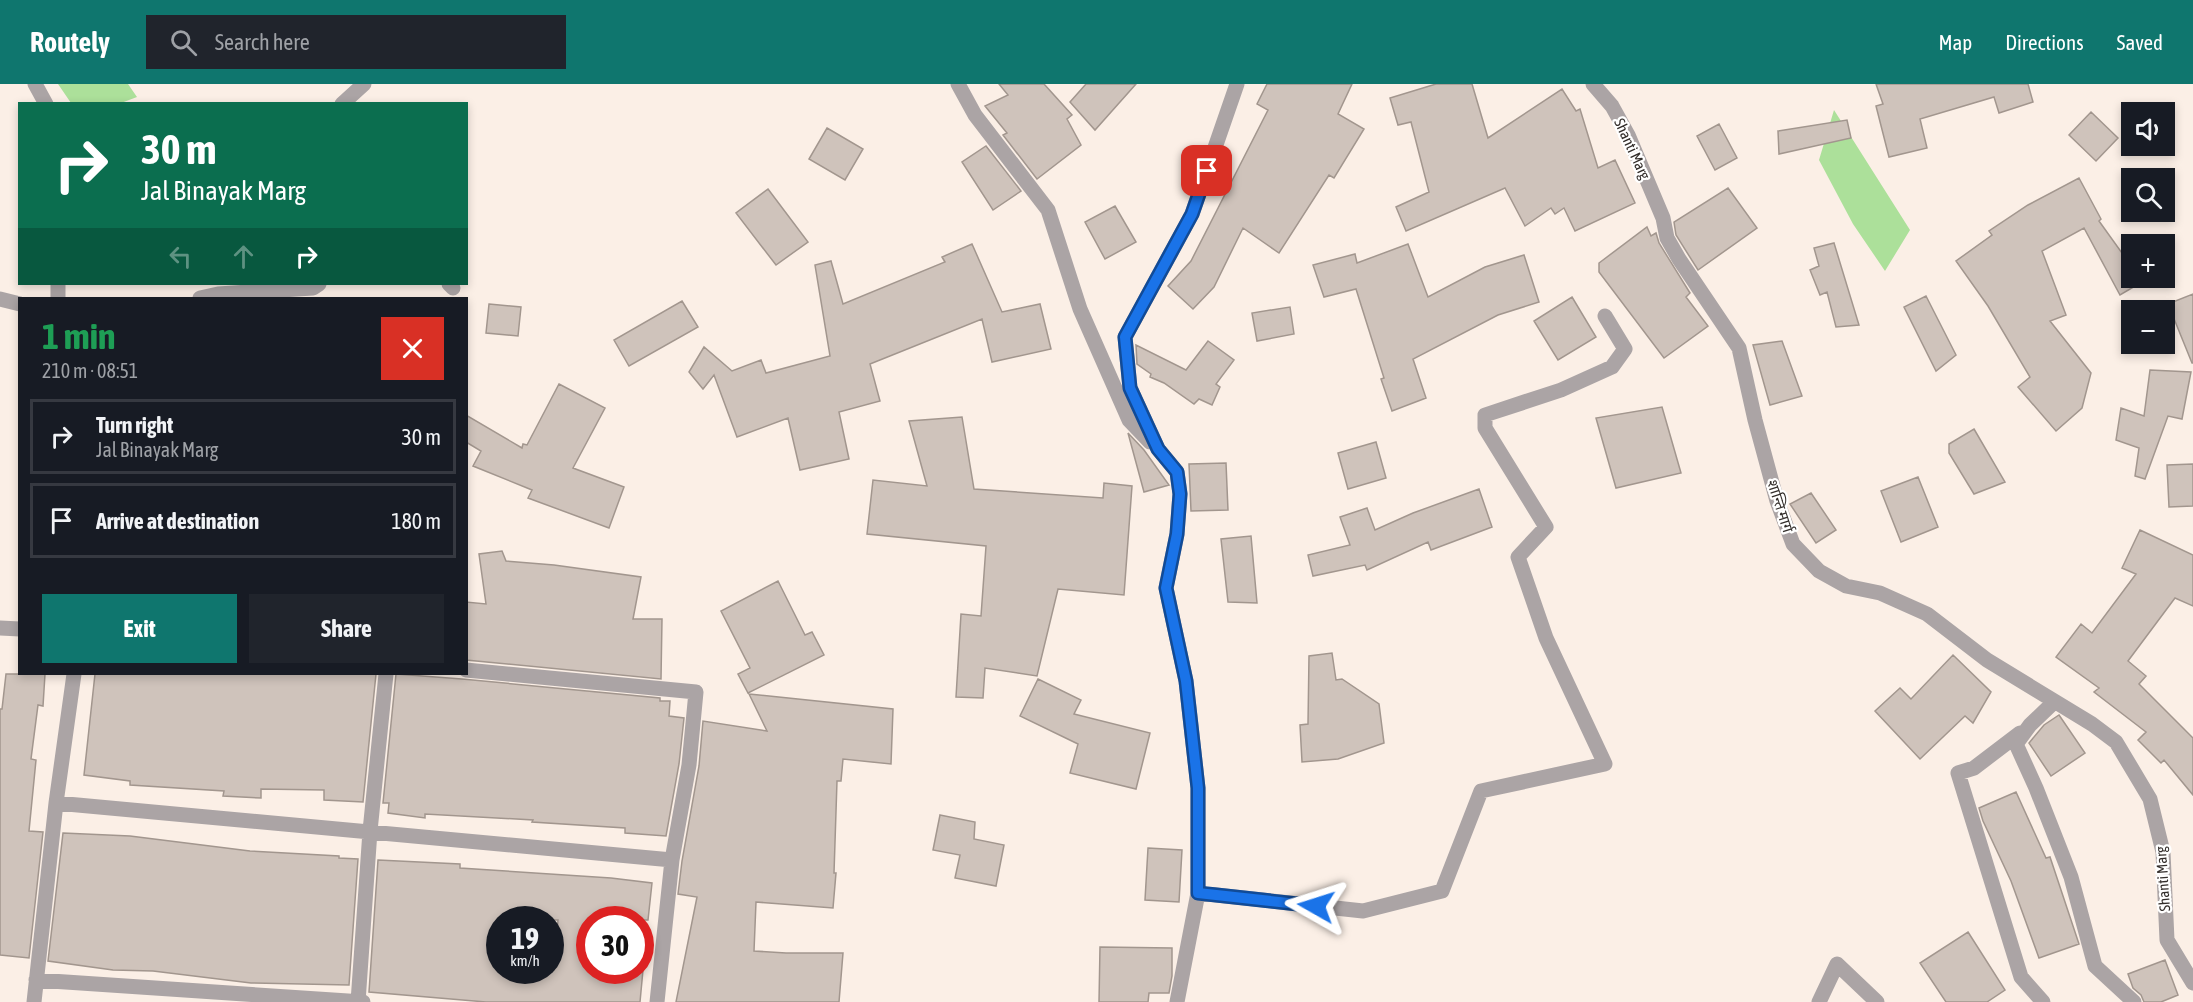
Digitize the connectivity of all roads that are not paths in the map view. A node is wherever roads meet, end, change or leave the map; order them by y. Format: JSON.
{"nodes":[{"id":1,"x":35,"y":84,"type":"edge"},
{"id":2,"x":364,"y":84,"type":"edge"},
{"id":3,"x":958,"y":84,"type":"edge"},
{"id":4,"x":1237,"y":84,"type":"edge"},
{"id":5,"x":1593,"y":84,"type":"edge"},
{"id":6,"x":45,"y":102,"type":"edge"},
{"id":7,"x":344,"y":102,"type":"edge"},
{"id":8,"x":1663,"y":219,"type":"joint"},
{"id":9,"x":318,"y":285,"type":"edge"},
{"id":10,"x":204,"y":297,"type":"edge"},
{"id":11,"x":0,"y":299,"type":"edge"},
{"id":12,"x":18,"y":304,"type":"edge"},
{"id":13,"x":1605,"y":316,"type":"dead end"},
{"id":14,"x":1158,"y":449,"type":"junction"},
{"id":15,"x":0,"y":628,"type":"edge"},
{"id":16,"x":18,"y":629,"type":"edge"},
{"id":17,"x":468,"y":670,"type":"edge"},
{"id":18,"x":74,"y":675,"type":"edge"},
{"id":19,"x":386,"y":675,"type":"edge"},
{"id":20,"x":2054,"y":702,"type":"junction"},
{"id":21,"x":2030,"y":725,"type":"junction"},
{"id":22,"x":2116,"y":742,"type":"joint"},
{"id":23,"x":56,"y":803,"type":"junction"},
{"id":24,"x":370,"y":831,"type":"junction"},
{"id":25,"x":672,"y":860,"type":"junction"},
{"id":26,"x":1198,"y":893,"type":"junction"},
{"id":27,"x":36,"y":980,"type":"junction"},
{"id":28,"x":2193,"y":983,"type":"edge"},
{"id":29,"x":34,"y":1002,"type":"edge"},
{"id":30,"x":358,"y":1002,"type":"edge"},
{"id":31,"x":363,"y":1002,"type":"edge"},
{"id":32,"x":657,"y":1002,"type":"edge"},
{"id":33,"x":1177,"y":1002,"type":"edge"},
{"id":34,"x":1819,"y":1002,"type":"edge"},
{"id":35,"x":1877,"y":1002,"type":"edge"},
{"id":36,"x":2043,"y":1002,"type":"edge"},
{"id":37,"x":2134,"y":1002,"type":"edge"}],
"edges":[{"from":1,"to":6,"type":"street"},
{"from":2,"to":7,"type":"street"},
{"from":3,"to":14,"type":"street"},
{"from":4,"to":14,"type":"street"},
{"from":5,"to":8,"type":"street","name":"Shanti Marg"},
{"from":8,"to":20,"type":"street","name":"शान्ति मार्ग"},
{"from":9,"to":10,"type":"street"},
{"from":11,"to":12,"type":"street"},
{"from":13,"to":26,"type":"street"},
{"from":14,"to":26,"type":"street"},
{"from":15,"to":16,"type":"street"},
{"from":17,"to":25,"type":"street"},
{"from":18,"to":23,"type":"street"},
{"from":19,"to":24,"type":"street"},
{"from":20,"to":21,"type":"street"},
{"from":20,"to":22,"type":"street","name":"शान्ति मार्ग"},
{"from":21,"to":36,"type":"street"},
{"from":21,"to":37,"type":"street"},
{"from":22,"to":28,"type":"street","name":"Shanti Marg"},
{"from":23,"to":24,"type":"street"},
{"from":23,"to":27,"type":"street"},
{"from":24,"to":25,"type":"street"},
{"from":24,"to":30,"type":"street"},
{"from":25,"to":32,"type":"street"},
{"from":26,"to":33,"type":"street"},
{"from":27,"to":29,"type":"street"},
{"from":27,"to":30,"type":"street"},
{"from":30,"to":31,"type":"street"},
{"from":34,"to":35,"type":"street"}]}
